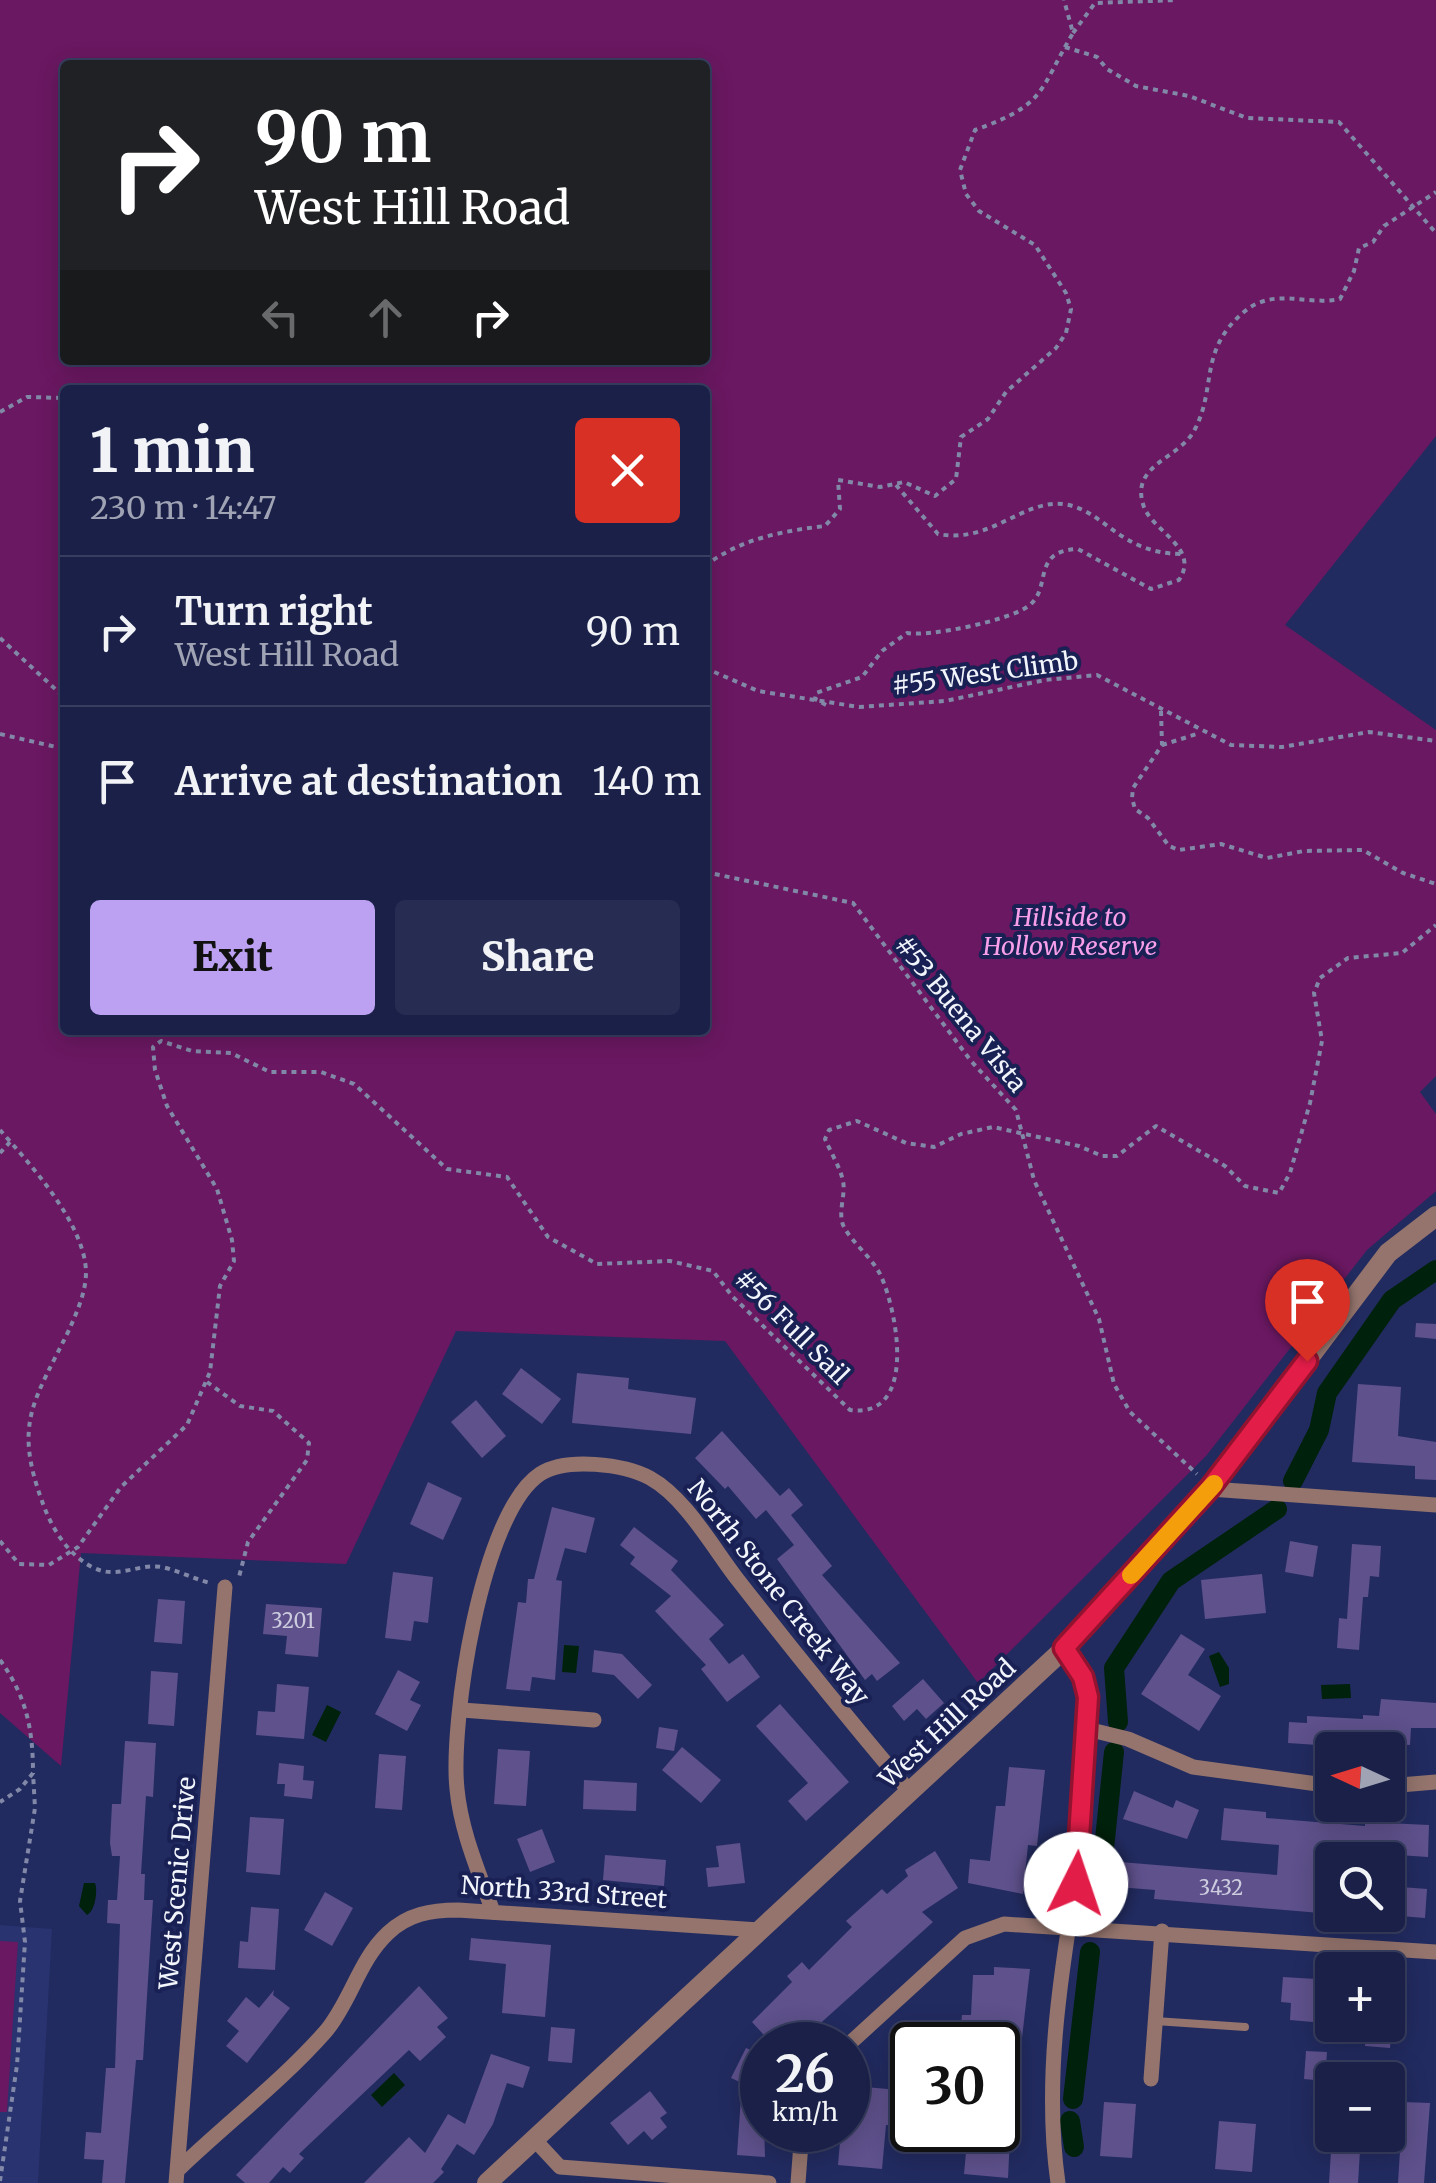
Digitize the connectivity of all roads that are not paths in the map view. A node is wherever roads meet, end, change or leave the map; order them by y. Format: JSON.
{"nodes":[{"id":1,"x":1436,"y":1216,"type":"edge"},
{"id":2,"x":1211,"y":1488,"type":"junction"},
{"id":3,"x":1436,"y":1505,"type":"edge"},
{"id":4,"x":221,"y":1589,"type":"road end"},
{"id":5,"x":1064,"y":1648,"type":"junction"},
{"id":6,"x":462,"y":1710,"type":"junction"},
{"id":7,"x":594,"y":1720,"type":"dead end"},
{"id":8,"x":1088,"y":1729,"type":"junction"},
{"id":9,"x":1436,"y":1782,"type":"edge"},
{"id":10,"x":1315,"y":1784,"type":"edge"},
{"id":11,"x":1405,"y":1785,"type":"edge"},
{"id":12,"x":910,"y":1792,"type":"junction"},
{"id":13,"x":493,"y":1912,"type":"junction"},
{"id":14,"x":1067,"y":1927,"type":"junction"},
{"id":15,"x":759,"y":1930,"type":"junction"},
{"id":16,"x":1162,"y":1931,"type":"junction"},
{"id":17,"x":1436,"y":1952,"type":"edge"},
{"id":18,"x":1155,"y":2021,"type":"junction"},
{"id":19,"x":870,"y":2025,"type":"edge"},
{"id":20,"x":1245,"y":2027,"type":"dead end"},
{"id":21,"x":1150,"y":2079,"type":"dead end"},
{"id":22,"x":533,"y":2138,"type":"junction"},
{"id":23,"x":800,"y":2152,"type":"edge"},
{"id":24,"x":560,"y":2175,"type":"edge"},
{"id":25,"x":178,"y":2176,"type":"edge"},
{"id":26,"x":487,"y":2183,"type":"edge"},
{"id":27,"x":768,"y":2183,"type":"edge"},
{"id":28,"x":798,"y":2183,"type":"edge"},
{"id":29,"x":1058,"y":2183,"type":"edge"}],
"edges":[{"from":1,"to":2,"type":"street","name":"West Hill Road"},
{"from":2,"to":3,"type":"street"},
{"from":2,"to":5,"type":"street","name":"West Hill Road"},
{"from":4,"to":25,"type":"street","name":"West Scenic Drive"},
{"from":5,"to":8,"type":"street"},
{"from":5,"to":12,"type":"street","name":"West Hill Road"},
{"from":6,"to":7,"type":"street"},
{"from":6,"to":12,"type":"street","name":"North Stone Creek Way"},
{"from":6,"to":13,"type":"street","name":"North Stone Creek Way"},
{"from":8,"to":10,"type":"street"},
{"from":8,"to":14,"type":"street"},
{"from":9,"to":11,"type":"street"},
{"from":12,"to":15,"type":"street","name":"West Hill Road"},
{"from":13,"to":15,"type":"street","name":"North 33rd Street"},
{"from":13,"to":25,"type":"street","name":"North 33rd Street"},
{"from":14,"to":16,"type":"street"},
{"from":14,"to":19,"type":"street"},
{"from":14,"to":29,"type":"street"},
{"from":15,"to":22,"type":"street","name":"West Hill Road"},
{"from":16,"to":17,"type":"street"},
{"from":16,"to":18,"type":"street"},
{"from":18,"to":20,"type":"lane"},
{"from":18,"to":21,"type":"street"},
{"from":22,"to":24,"type":"street"},
{"from":22,"to":26,"type":"street","name":"West Hill Road"},
{"from":23,"to":28,"type":"street"},
{"from":24,"to":27,"type":"street"}]}
